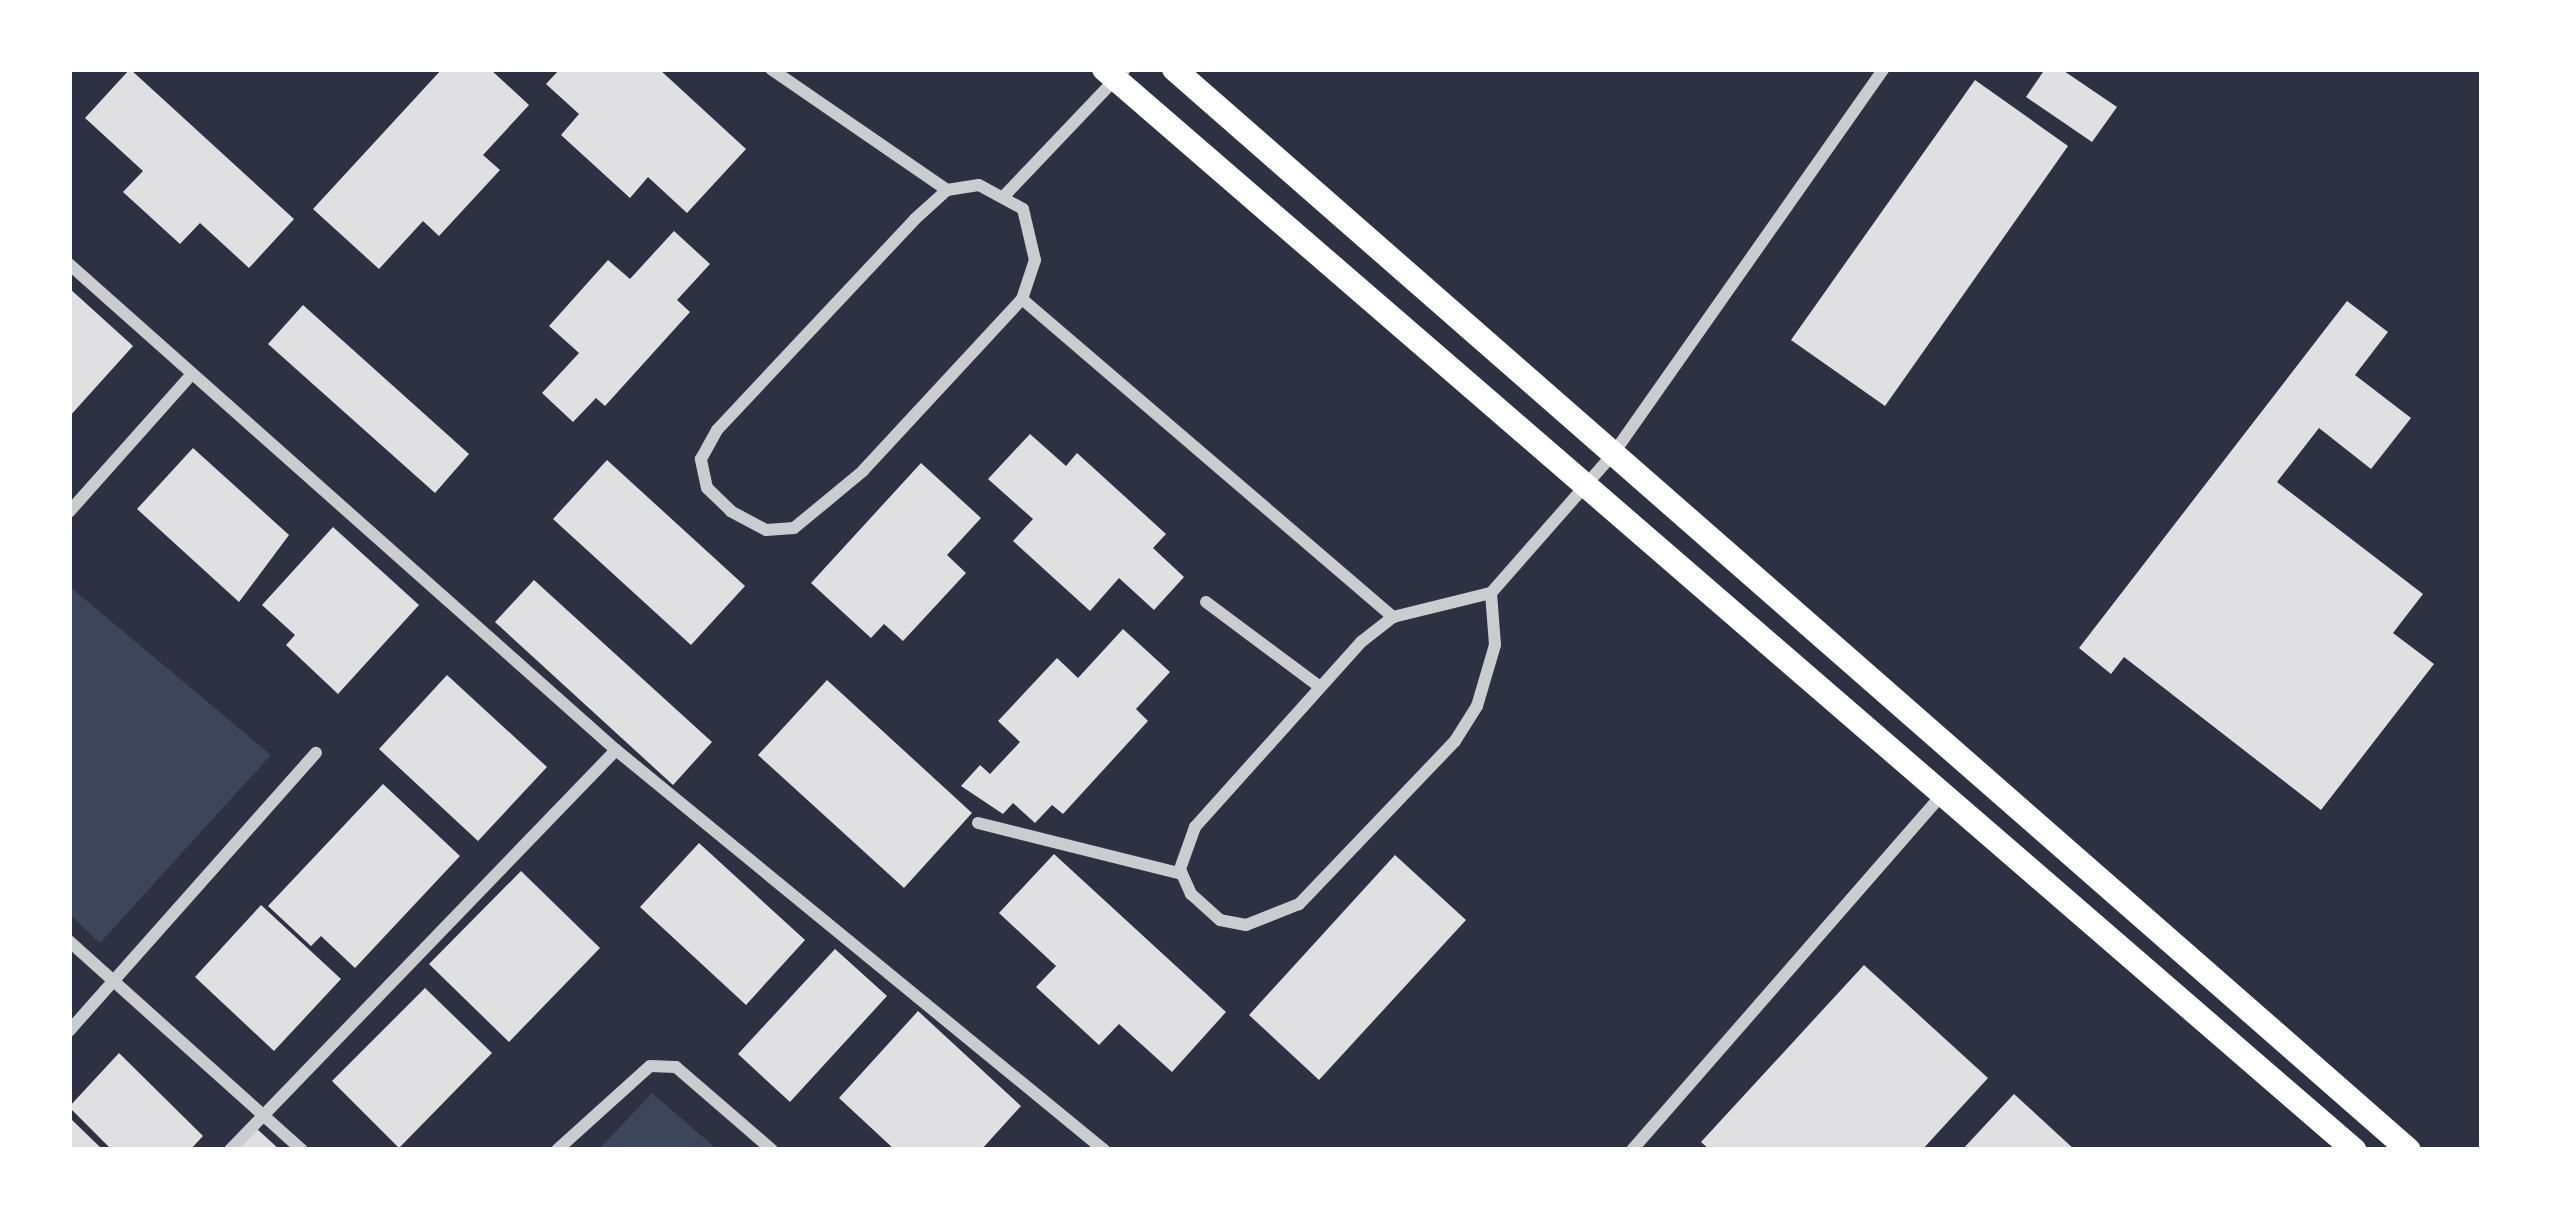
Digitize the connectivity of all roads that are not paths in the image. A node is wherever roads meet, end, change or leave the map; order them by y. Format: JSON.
{"nodes":[{"id":1,"x":771,"y":69,"type":"edge"},
{"id":2,"x":1883,"y":69,"type":"edge"},
{"id":3,"x":1180,"y":71,"type":"edge"},
{"id":4,"x":1115,"y":73,"type":"edge"},
{"id":5,"x":947,"y":190,"type":"junction"},
{"id":6,"x":1006,"y":194,"type":"junction"},
{"id":7,"x":69,"y":264,"type":"edge"},
{"id":8,"x":1022,"y":299,"type":"junction"},
{"id":9,"x":192,"y":374,"type":"junction"},
{"id":10,"x":1613,"y":454,"type":"junction"},
{"id":11,"x":1587,"y":483,"type":"junction"},
{"id":12,"x":69,"y":512,"type":"edge"},
{"id":13,"x":1491,"y":593,"type":"junction"},
{"id":14,"x":1206,"y":602,"type":"dead end"},
{"id":15,"x":1393,"y":617,"type":"junction"},
{"id":16,"x":1320,"y":686,"type":"junction"},
{"id":17,"x":616,"y":751,"type":"junction"},
{"id":18,"x":316,"y":753,"type":"dead end"},
{"id":19,"x":1944,"y":792,"type":"junction"},
{"id":20,"x":978,"y":823,"type":"dead end"},
{"id":21,"x":1182,"y":874,"type":"junction"},
{"id":22,"x":69,"y":941,"type":"edge"},
{"id":23,"x":118,"y":984,"type":"junction"},
{"id":24,"x":69,"y":1031,"type":"edge"},
{"id":25,"x":263,"y":1115,"type":"junction"},
{"id":26,"x":230,"y":1150,"type":"edge"},
{"id":27,"x":302,"y":1150,"type":"edge"},
{"id":28,"x":557,"y":1150,"type":"edge"},
{"id":29,"x":772,"y":1150,"type":"edge"},
{"id":30,"x":1104,"y":1150,"type":"edge"},
{"id":31,"x":1632,"y":1150,"type":"edge"},
{"id":32,"x":2354,"y":1150,"type":"edge"},
{"id":33,"x":2409,"y":1150,"type":"edge"}],
"edges":[{"from":1,"to":5,"type":"street"},
{"from":2,"to":10,"type":"street"},
{"from":3,"to":10,"type":"main road"},
{"from":4,"to":6,"type":"street"},
{"from":4,"to":11,"type":"main road"},
{"from":5,"to":6,"type":"street"},
{"from":5,"to":8,"type":"street"},
{"from":6,"to":8,"type":"street"},
{"from":7,"to":9,"type":"street"},
{"from":8,"to":15,"type":"street"},
{"from":9,"to":12,"type":"street"},
{"from":9,"to":17,"type":"street"},
{"from":10,"to":11,"type":"street"},
{"from":10,"to":33,"type":"main road"},
{"from":11,"to":13,"type":"street"},
{"from":11,"to":19,"type":"main road"},
{"from":13,"to":15,"type":"street"},
{"from":13,"to":21,"type":"street"},
{"from":14,"to":16,"type":"street"},
{"from":15,"to":16,"type":"street"},
{"from":16,"to":21,"type":"street"},
{"from":17,"to":25,"type":"street"},
{"from":17,"to":30,"type":"street"},
{"from":18,"to":23,"type":"street"},
{"from":19,"to":31,"type":"street"},
{"from":19,"to":32,"type":"main road"},
{"from":20,"to":21,"type":"street"},
{"from":22,"to":23,"type":"street"},
{"from":23,"to":24,"type":"street"},
{"from":23,"to":25,"type":"street"},
{"from":25,"to":26,"type":"street"},
{"from":25,"to":27,"type":"street"},
{"from":28,"to":29,"type":"street"}]}
